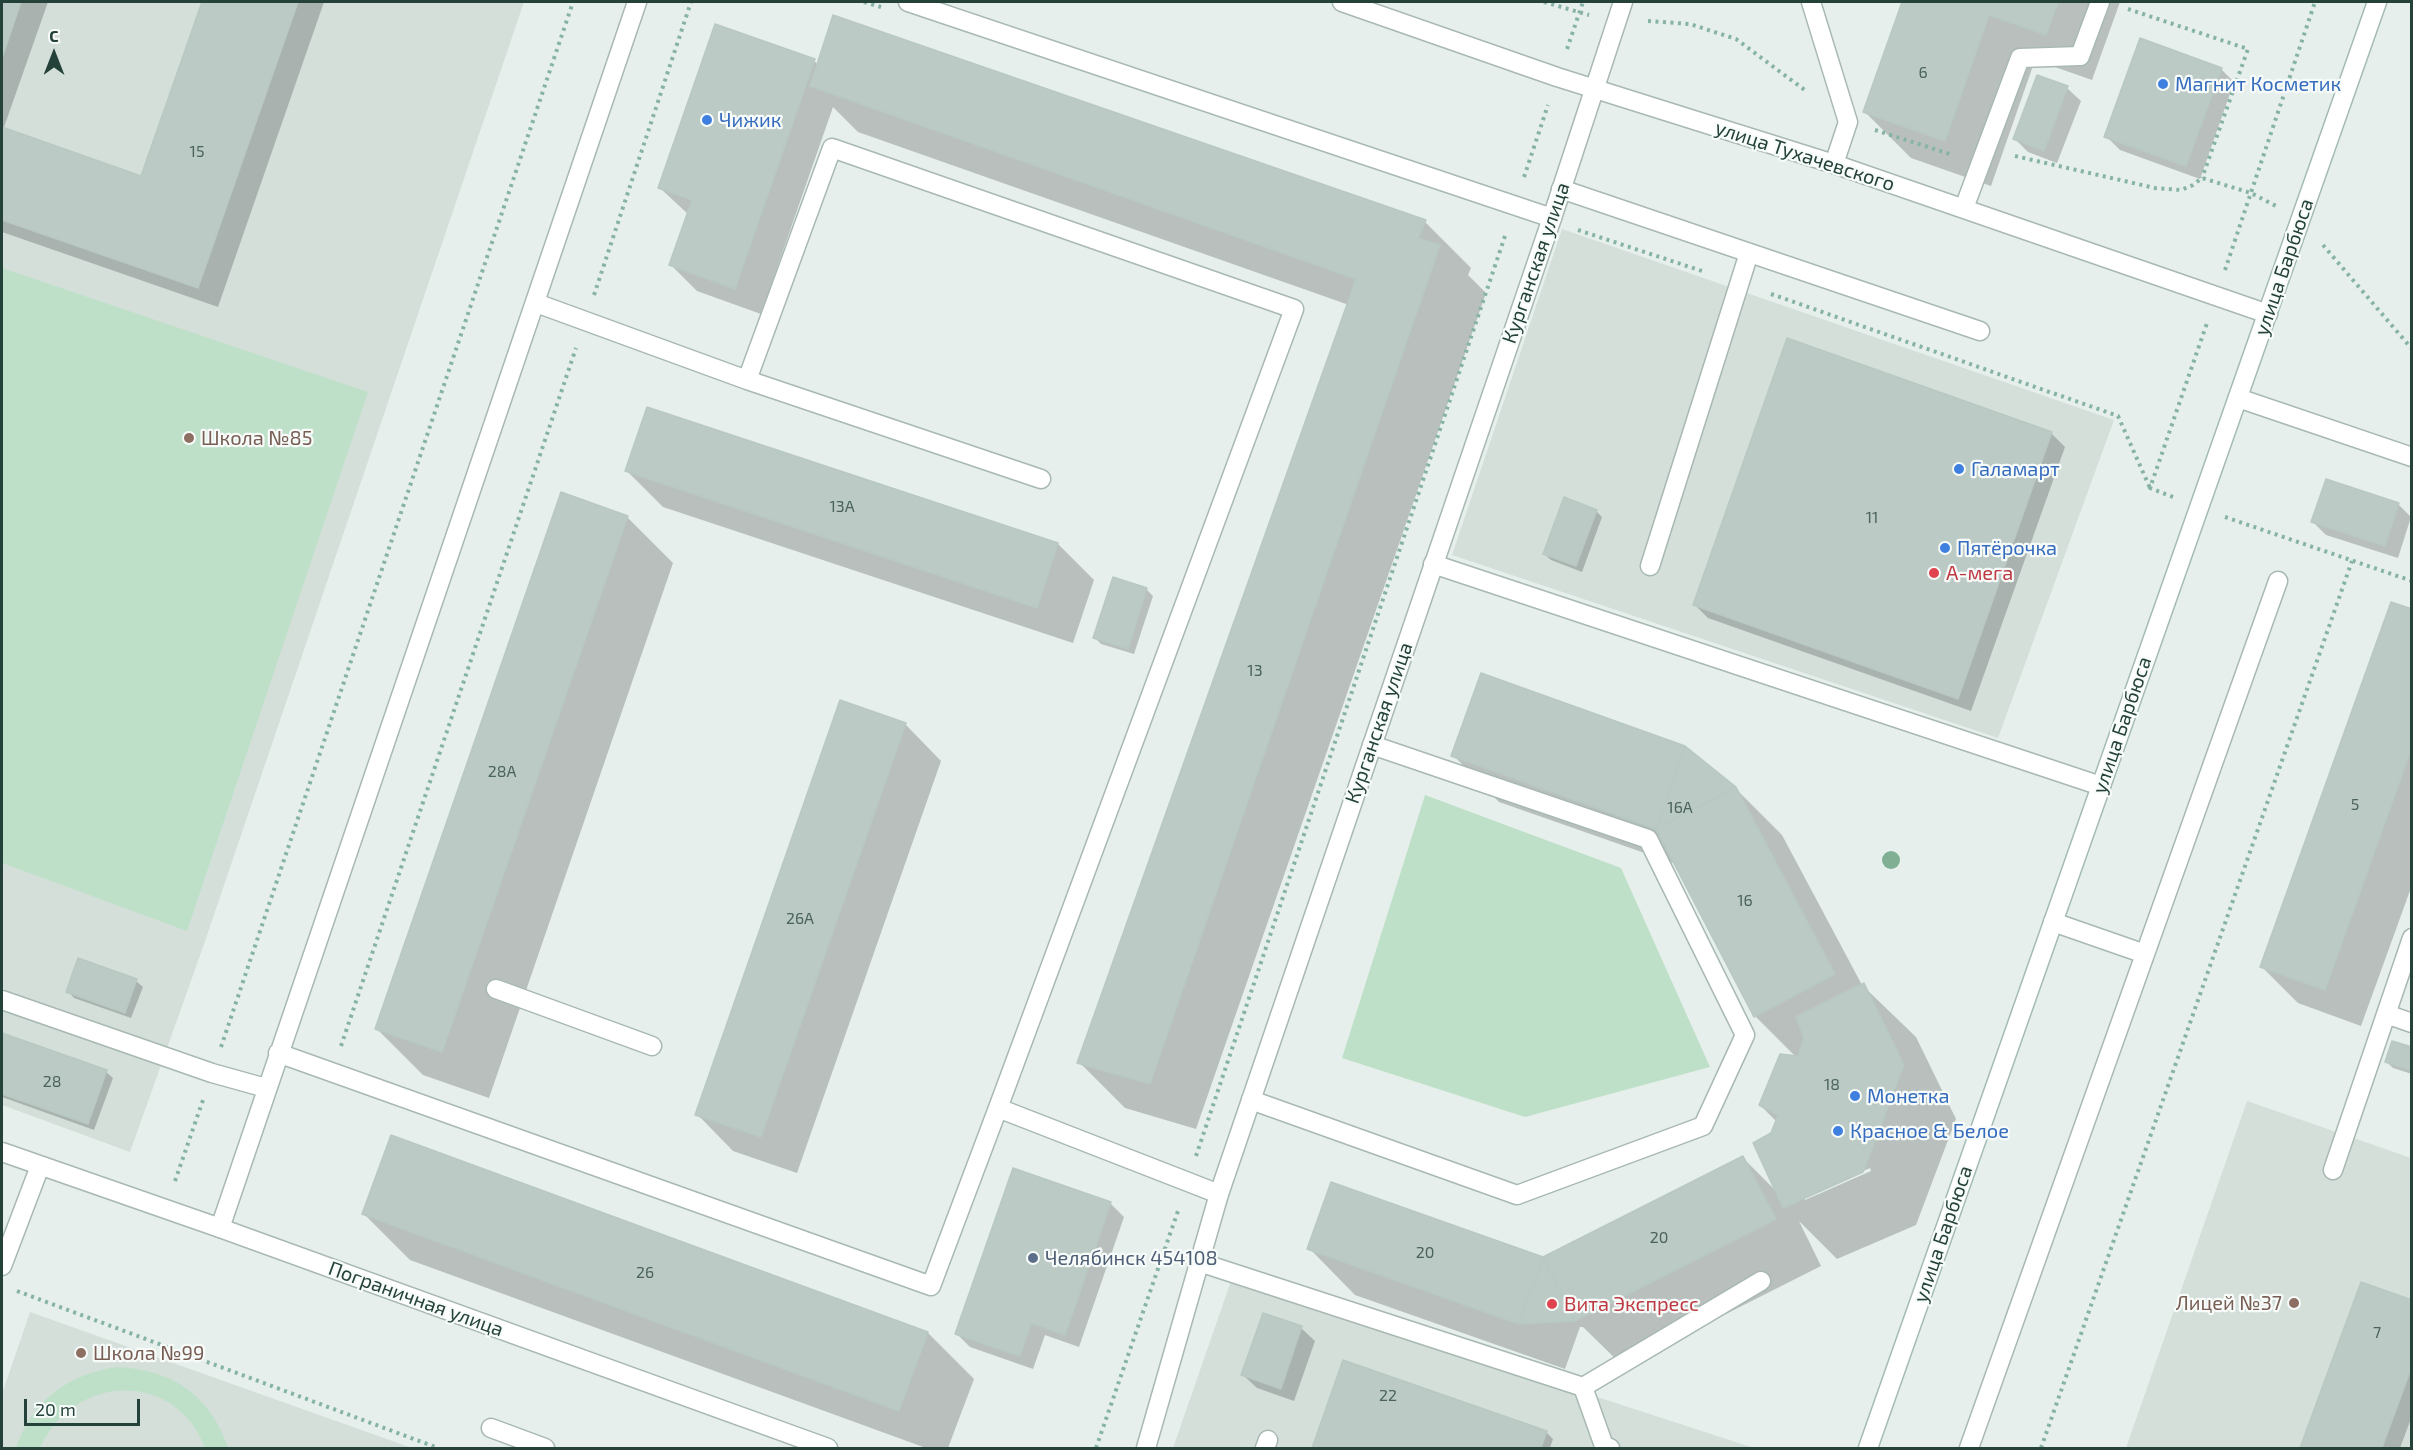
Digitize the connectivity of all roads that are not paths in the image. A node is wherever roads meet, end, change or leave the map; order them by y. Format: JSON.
{"nodes":[{"id":1,"x":637,"y":2,"type":"edge"},
{"id":2,"x":908,"y":2,"type":"edge"},
{"id":3,"x":1342,"y":2,"type":"edge"},
{"id":4,"x":1623,"y":2,"type":"edge"},
{"id":5,"x":1810,"y":2,"type":"edge"},
{"id":6,"x":2100,"y":2,"type":"edge"},
{"id":7,"x":2378,"y":2,"type":"edge"},
{"id":8,"x":1593,"y":89,"type":"junction"},
{"id":9,"x":1834,"y":164,"type":"junction"},
{"id":10,"x":1561,"y":189,"type":"junction"},
{"id":11,"x":1964,"y":208,"type":"junction"},
{"id":12,"x":1551,"y":219,"type":"junction"},
{"id":13,"x":1749,"y":253,"type":"junction"},
{"id":14,"x":536,"y":303,"type":"junction"},
{"id":15,"x":2268,"y":314,"type":"junction"},
{"id":16,"x":1980,"y":331,"type":"dead end"},
{"id":17,"x":747,"y":380,"type":"junction"},
{"id":18,"x":2238,"y":398,"type":"junction"},
{"id":19,"x":2412,"y":458,"type":"edge"},
{"id":20,"x":1041,"y":479,"type":"dead end"},
{"id":21,"x":1433,"y":564,"type":"junction"},
{"id":22,"x":1650,"y":566,"type":"dead end"},
{"id":23,"x":2278,"y":581,"type":"dead end"},
{"id":24,"x":1372,"y":745,"type":"junction"},
{"id":25,"x":2101,"y":786,"type":"junction"},
{"id":26,"x":2053,"y":922,"type":"junction"},
{"id":27,"x":2412,"y":938,"type":"edge"},
{"id":28,"x":2145,"y":954,"type":"junction"},
{"id":29,"x":496,"y":989,"type":"dead end"},
{"id":30,"x":2,"y":1000,"type":"edge"},
{"id":31,"x":2386,"y":1014,"type":"junction"},
{"id":32,"x":2412,"y":1023,"type":"edge"},
{"id":33,"x":652,"y":1046,"type":"dead end"},
{"id":34,"x":278,"y":1053,"type":"junction"},
{"id":35,"x":266,"y":1088,"type":"junction"},
{"id":36,"x":1251,"y":1100,"type":"junction"},
{"id":37,"x":998,"y":1108,"type":"junction"},
{"id":38,"x":2,"y":1152,"type":"edge"},
{"id":39,"x":40,"y":1166,"type":"junction"},
{"id":40,"x":2333,"y":1170,"type":"dead end"},
{"id":41,"x":1219,"y":1194,"type":"junction"},
{"id":42,"x":220,"y":1228,"type":"junction"},
{"id":43,"x":1199,"y":1262,"type":"junction"},
{"id":44,"x":2,"y":1266,"type":"edge"},
{"id":45,"x":1761,"y":1281,"type":"dead end"},
{"id":46,"x":1583,"y":1387,"type":"junction"},
{"id":47,"x":491,"y":1428,"type":"dead end"},
{"id":48,"x":1606,"y":1448,"type":"edge"},
{"id":49,"x":545,"y":1449,"type":"edge"},
{"id":50,"x":828,"y":1449,"type":"edge"},
{"id":51,"x":1146,"y":1449,"type":"edge"},
{"id":52,"x":1868,"y":1449,"type":"edge"},
{"id":53,"x":1969,"y":1449,"type":"edge"}],
"edges":[{"from":1,"to":14,"type":"street"},
{"from":2,"to":12,"type":"street"},
{"from":3,"to":8,"type":"street","name":"улица Тухачевского"},
{"from":4,"to":8,"type":"street","name":"Курганская улица"},
{"from":5,"to":9,"type":"street"},
{"from":6,"to":11,"type":"street"},
{"from":7,"to":15,"type":"street","name":"улица Барбюса"},
{"from":8,"to":9,"type":"street","name":"улица Тухачевского"},
{"from":8,"to":10,"type":"street","name":"Курганская улица"},
{"from":9,"to":11,"type":"street","name":"улица Тухачевского"},
{"from":10,"to":12,"type":"street","name":"Курганская улица"},
{"from":10,"to":13,"type":"street"},
{"from":11,"to":15,"type":"street","name":"улица Тухачевского"},
{"from":12,"to":21,"type":"street","name":"Курганская улица"},
{"from":13,"to":16,"type":"street"},
{"from":13,"to":22,"type":"street"},
{"from":14,"to":17,"type":"street"},
{"from":14,"to":34,"type":"street"},
{"from":15,"to":18,"type":"street","name":"улица Барбюса"},
{"from":17,"to":20,"type":"street"},
{"from":17,"to":37,"type":"street"},
{"from":18,"to":19,"type":"street"},
{"from":18,"to":25,"type":"street","name":"улица Барбюса"},
{"from":21,"to":24,"type":"street","name":"Курганская улица"},
{"from":21,"to":25,"type":"street"},
{"from":23,"to":28,"type":"street"},
{"from":24,"to":36,"type":"street","name":"Курганская улица"},
{"from":24,"to":36,"type":"street"},
{"from":25,"to":26,"type":"street","name":"улица Барбюса"},
{"from":26,"to":28,"type":"street"},
{"from":26,"to":52,"type":"street","name":"улица Барбюса"},
{"from":27,"to":31,"type":"street"},
{"from":28,"to":53,"type":"street"},
{"from":29,"to":33,"type":"street"},
{"from":30,"to":35,"type":"street"},
{"from":31,"to":32,"type":"street"},
{"from":31,"to":40,"type":"street"},
{"from":34,"to":35,"type":"street"},
{"from":34,"to":37,"type":"street"},
{"from":35,"to":42,"type":"street"},
{"from":36,"to":41,"type":"street","name":"Курганская улица"},
{"from":37,"to":41,"type":"street"},
{"from":38,"to":39,"type":"street","name":"Пограничная улица"},
{"from":39,"to":42,"type":"street","name":"Пограничная улица"},
{"from":39,"to":44,"type":"street"},
{"from":41,"to":43,"type":"street","name":"Курганская улица"},
{"from":42,"to":50,"type":"street","name":"Пограничная улица"},
{"from":43,"to":46,"type":"street"},
{"from":43,"to":51,"type":"street","name":"Курганская улица"},
{"from":45,"to":46,"type":"street"},
{"from":46,"to":48,"type":"street"},
{"from":47,"to":49,"type":"street"}]}
